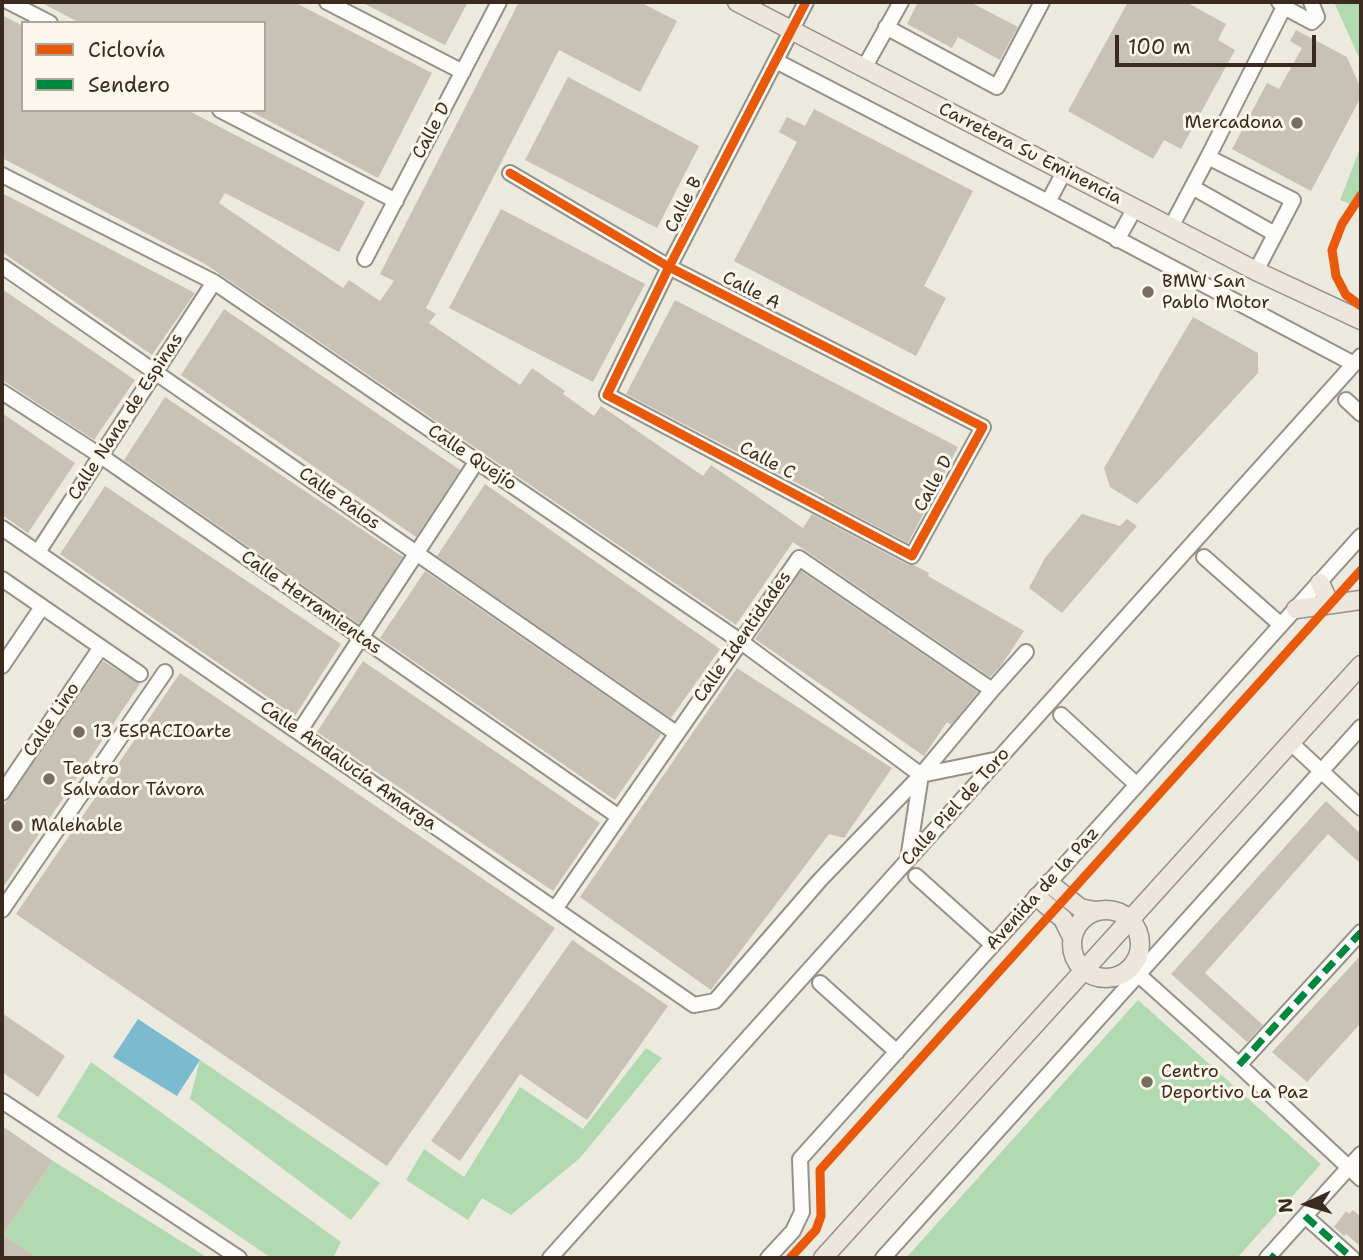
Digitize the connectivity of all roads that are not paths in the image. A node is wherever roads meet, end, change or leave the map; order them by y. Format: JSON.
{"nodes":[{"id":1,"x":9,"y":2,"type":"edge"},
{"id":2,"x":327,"y":2,"type":"edge"},
{"id":3,"x":499,"y":2,"type":"edge"},
{"id":4,"x":737,"y":2,"type":"edge"},
{"id":5,"x":806,"y":2,"type":"edge"},
{"id":6,"x":1042,"y":2,"type":"edge"},
{"id":7,"x":1311,"y":2,"type":"edge"},
{"id":8,"x":897,"y":3,"type":"edge"},
{"id":9,"x":1281,"y":4,"type":"edge"},
{"id":10,"x":46,"y":21,"type":"edge"},
{"id":11,"x":886,"y":27,"type":"junction"},
{"id":12,"x":791,"y":30,"type":"junction"},
{"id":13,"x":776,"y":61,"type":"junction"},
{"id":14,"x":864,"y":68,"type":"junction"},
{"id":15,"x":463,"y":72,"type":"junction"},
{"id":16,"x":224,"y":112,"type":"edge"},
{"id":17,"x":1208,"y":157,"type":"junction"},
{"id":18,"x":1064,"y":172,"type":"junction"},
{"id":19,"x":510,"y":173,"type":"dead end"},
{"id":20,"x":2,"y":175,"type":"edge"},
{"id":21,"x":1192,"y":187,"type":"junction"},
{"id":22,"x":396,"y":201,"type":"junction"},
{"id":23,"x":1048,"y":202,"type":"junction"},
{"id":24,"x":1135,"y":208,"type":"junction"},
{"id":25,"x":1171,"y":227,"type":"junction"},
{"id":26,"x":1275,"y":234,"type":"junction"},
{"id":27,"x":1117,"y":240,"type":"junction"},
{"id":28,"x":365,"y":259,"type":"dead end"},
{"id":29,"x":2,"y":266,"type":"edge"},
{"id":30,"x":669,"y":267,"type":"junction"},
{"id":31,"x":1256,"y":271,"type":"junction"},
{"id":32,"x":214,"y":282,"type":"junction"},
{"id":33,"x":1324,"y":301,"type":"junction"},
{"id":34,"x":1361,"y":320,"type":"edge"},
{"id":35,"x":1361,"y":332,"type":"edge"},
{"id":36,"x":1358,"y":360,"type":"edge"},
{"id":37,"x":155,"y":372,"type":"junction"},
{"id":38,"x":2,"y":391,"type":"edge"},
{"id":39,"x":607,"y":395,"type":"joint"},
{"id":40,"x":1346,"y":400,"type":"dead end"},
{"id":41,"x":1361,"y":414,"type":"edge"},
{"id":42,"x":983,"y":427,"type":"joint"},
{"id":43,"x":101,"y":456,"type":"junction"},
{"id":44,"x":477,"y":461,"type":"junction"},
{"id":45,"x":2,"y":528,"type":"edge"},
{"id":46,"x":1361,"y":536,"type":"edge"},
{"id":47,"x":38,"y":552,"type":"junction"},
{"id":48,"x":417,"y":553,"type":"junction"},
{"id":49,"x":912,"y":556,"type":"joint"},
{"id":50,"x":1204,"y":557,"type":"dead end"},
{"id":51,"x":2,"y":579,"type":"edge"},
{"id":52,"x":1320,"y":583,"type":"junction"},
{"id":53,"x":1361,"y":600,"type":"edge"},
{"id":54,"x":1330,"y":604,"type":"junction"},
{"id":55,"x":42,"y":607,"type":"junction"},
{"id":56,"x":1296,"y":609,"type":"junction"},
{"id":57,"x":1282,"y":625,"type":"junction"},
{"id":58,"x":361,"y":637,"type":"junction"},
{"id":59,"x":740,"y":641,"type":"junction"},
{"id":60,"x":101,"y":647,"type":"junction"},
{"id":61,"x":1026,"y":652,"type":"dead end"},
{"id":62,"x":1361,"y":665,"type":"edge"},
{"id":63,"x":2,"y":666,"type":"edge"},
{"id":64,"x":165,"y":672,"type":"dead end"},
{"id":65,"x":140,"y":674,"type":"dead end"},
{"id":66,"x":992,"y":690,"type":"junction"},
{"id":67,"x":1061,"y":715,"type":"dead end"},
{"id":68,"x":1361,"y":727,"type":"edge"},
{"id":69,"x":299,"y":732,"type":"junction"},
{"id":70,"x":676,"y":733,"type":"junction"},
{"id":71,"x":1291,"y":743,"type":"junction"},
{"id":72,"x":999,"y":759,"type":"junction"},
{"id":73,"x":1322,"y":771,"type":"junction"},
{"id":74,"x":921,"y":775,"type":"junction"},
{"id":75,"x":1137,"y":785,"type":"junction"},
{"id":76,"x":2,"y":793,"type":"edge"},
{"id":77,"x":1361,"y":808,"type":"edge"},
{"id":78,"x":619,"y":817,"type":"junction"},
{"id":79,"x":907,"y":861,"type":"junction"},
{"id":80,"x":916,"y":876,"type":"dead end"},
{"id":81,"x":1049,"y":883,"type":"junction"},
{"id":82,"x":1037,"y":897,"type":"junction"},
{"id":83,"x":555,"y":909,"type":"junction"},
{"id":84,"x":2,"y":910,"type":"edge"},
{"id":85,"x":1095,"y":911,"type":"junction"},
{"id":86,"x":1130,"y":919,"type":"junction"},
{"id":87,"x":1361,"y":932,"type":"edge"},
{"id":88,"x":1072,"y":937,"type":"junction"},
{"id":89,"x":993,"y":945,"type":"junction"},
{"id":90,"x":1084,"y":971,"type":"junction"},
{"id":91,"x":1135,"y":971,"type":"junction"},
{"id":92,"x":820,"y":983,"type":"dead end"},
{"id":93,"x":897,"y":1052,"type":"junction"},
{"id":94,"x":1239,"y":1065,"type":"junction"},
{"id":95,"x":2,"y":1101,"type":"edge"},
{"id":96,"x":1361,"y":1154,"type":"edge"},
{"id":97,"x":1349,"y":1167,"type":"junction"},
{"id":98,"x":1361,"y":1179,"type":"edge"},
{"id":99,"x":1305,"y":1216,"type":"junction"},
{"id":100,"x":1271,"y":1257,"type":"edge"},
{"id":101,"x":239,"y":1258,"type":"edge"},
{"id":102,"x":550,"y":1258,"type":"edge"},
{"id":103,"x":768,"y":1258,"type":"edge"},
{"id":104,"x":823,"y":1258,"type":"edge"},
{"id":105,"x":883,"y":1258,"type":"edge"},
{"id":106,"x":1352,"y":1258,"type":"edge"}],
"edges":[{"from":1,"to":10,"type":"street"},
{"from":2,"to":15,"type":"street"},
{"from":3,"to":15,"type":"street","name":"Calle D"},
{"from":4,"to":12,"type":"main road","name":"Carretera Su Eminencia"},
{"from":5,"to":12,"type":"street","name":"Calle B"},
{"from":6,"to":11,"type":"street"},
{"from":7,"to":9,"type":"street"},
{"from":8,"to":11,"type":"street"},
{"from":9,"to":17,"type":"street"},
{"from":11,"to":14,"type":"street"},
{"from":12,"to":13,"type":"street","name":"Calle B"},
{"from":12,"to":14,"type":"main road","name":"Carretera Su Eminencia"},
{"from":13,"to":23,"type":"street"},
{"from":13,"to":30,"type":"street","name":"Calle B"},
{"from":14,"to":18,"type":"main road","name":"Carretera Su Eminencia"},
{"from":15,"to":22,"type":"street","name":"Calle D"},
{"from":16,"to":22,"type":"street"},
{"from":17,"to":21,"type":"street"},
{"from":17,"to":26,"type":"street"},
{"from":18,"to":23,"type":"street"},
{"from":18,"to":24,"type":"main road","name":"Carretera Su Eminencia"},
{"from":19,"to":30,"type":"street","name":"Calle A"},
{"from":20,"to":32,"type":"street","name":"Calle Quejío"},
{"from":21,"to":25,"type":"street"},
{"from":21,"to":26,"type":"street"},
{"from":22,"to":28,"type":"street","name":"Calle D"},
{"from":23,"to":27,"type":"street"},
{"from":24,"to":25,"type":"main road","name":"Carretera Su Eminencia"},
{"from":24,"to":27,"type":"street"},
{"from":25,"to":31,"type":"main road","name":"Carretera Su Eminencia"},
{"from":26,"to":31,"type":"street"},
{"from":27,"to":36,"type":"street"},
{"from":29,"to":37,"type":"street","name":"Calle Palos"},
{"from":30,"to":39,"type":"street","name":"Calle B"},
{"from":30,"to":42,"type":"street","name":"Calle A"},
{"from":31,"to":33,"type":"main road","name":"Carretera Su Eminencia"},
{"from":32,"to":37,"type":"street","name":"Calle Nana de Espinas"},
{"from":32,"to":44,"type":"street","name":"Calle Quejío"},
{"from":33,"to":34,"type":"main road","name":"Carretera Su Eminencia"},
{"from":33,"to":35,"type":"main road","name":"Carretera Su Eminencia"},
{"from":36,"to":72,"type":"street","name":"Calle Piel de Toro"},
{"from":37,"to":43,"type":"street","name":"Calle Nana de Espinas"},
{"from":37,"to":48,"type":"street","name":"Calle Palos"},
{"from":38,"to":43,"type":"street","name":"Calle Herramientas"},
{"from":39,"to":49,"type":"street","name":"Calle C"},
{"from":40,"to":41,"type":"street"},
{"from":42,"to":49,"type":"street","name":"Calle D"},
{"from":43,"to":47,"type":"street","name":"Calle Nana de Espinas"},
{"from":43,"to":58,"type":"street","name":"Calle Herramientas"},
{"from":44,"to":48,"type":"street"},
{"from":44,"to":59,"type":"street","name":"Calle Quejío"},
{"from":45,"to":47,"type":"street","name":"Calle Andalucía Amarga"},
{"from":46,"to":52,"type":"street","name":"Avenida de la Paz"},
{"from":47,"to":69,"type":"street","name":"Calle Andalucía Amarga"},
{"from":48,"to":58,"type":"street"},
{"from":48,"to":70,"type":"street","name":"Calle Palos"},
{"from":50,"to":57,"type":"street"},
{"from":51,"to":55,"type":"street"},
{"from":52,"to":54,"type":"main road"},
{"from":52,"to":56,"type":"street","name":"Avenida de la Paz"},
{"from":53,"to":54,"type":"main road"},
{"from":54,"to":56,"type":"main road"},
{"from":55,"to":60,"type":"street"},
{"from":55,"to":63,"type":"street"},
{"from":56,"to":57,"type":"street","name":"Avenida de la Paz"},
{"from":57,"to":75,"type":"street","name":"Avenida de la Paz"},
{"from":58,"to":69,"type":"street"},
{"from":58,"to":78,"type":"street","name":"Calle Herramientas"},
{"from":59,"to":66,"type":"street","name":"Calle Identidades"},
{"from":59,"to":70,"type":"street","name":"Calle Identidades"},
{"from":59,"to":74,"type":"street","name":"Calle Quejío"},
{"from":60,"to":65,"type":"street"},
{"from":60,"to":76,"type":"street","name":"Calle Lino"},
{"from":61,"to":66,"type":"street"},
{"from":62,"to":71,"type":"main road"},
{"from":64,"to":84,"type":"street"},
{"from":66,"to":74,"type":"street"},
{"from":67,"to":75,"type":"street"},
{"from":68,"to":73,"type":"street"},
{"from":69,"to":83,"type":"street","name":"Calle Andalucía Amarga"},
{"from":70,"to":78,"type":"street","name":"Calle Identidades"},
{"from":71,"to":73,"type":"street"},
{"from":71,"to":86,"type":"main road"},
{"from":72,"to":74,"type":"street"},
{"from":72,"to":79,"type":"street","name":"Calle Piel de Toro"},
{"from":73,"to":77,"type":"street"},
{"from":73,"to":91,"type":"street"},
{"from":74,"to":79,"type":"street"},
{"from":74,"to":83,"type":"street","name":"Calle Andalucía Amarga"},
{"from":75,"to":81,"type":"street","name":"Avenida de la Paz"},
{"from":78,"to":83,"type":"street","name":"Calle Identidades"},
{"from":79,"to":102,"type":"street","name":"Calle Piel de Toro"},
{"from":80,"to":89,"type":"street"},
{"from":81,"to":82,"type":"street","name":"Avenida de la Paz"},
{"from":81,"to":85,"type":"main road"},
{"from":82,"to":88,"type":"main road"},
{"from":82,"to":89,"type":"street","name":"Avenida de la Paz"},
{"from":85,"to":86,"type":"main road"},
{"from":85,"to":88,"type":"main road"},
{"from":86,"to":90,"type":"main road"},
{"from":86,"to":91,"type":"main road"},
{"from":87,"to":94,"type":"street"},
{"from":88,"to":90,"type":"main road"},
{"from":89,"to":93,"type":"street","name":"Avenida de la Paz"},
{"from":90,"to":91,"type":"main road"},
{"from":90,"to":104,"type":"main road"},
{"from":91,"to":94,"type":"street"},
{"from":91,"to":105,"type":"street"},
{"from":92,"to":93,"type":"street"},
{"from":93,"to":103,"type":"street","name":"Avenida de la Paz"},
{"from":94,"to":97,"type":"street"},
{"from":95,"to":101,"type":"street"},
{"from":96,"to":97,"type":"street"},
{"from":97,"to":98,"type":"street"},
{"from":97,"to":99,"type":"street"},
{"from":99,"to":100,"type":"street"},
{"from":99,"to":106,"type":"street"}]}
